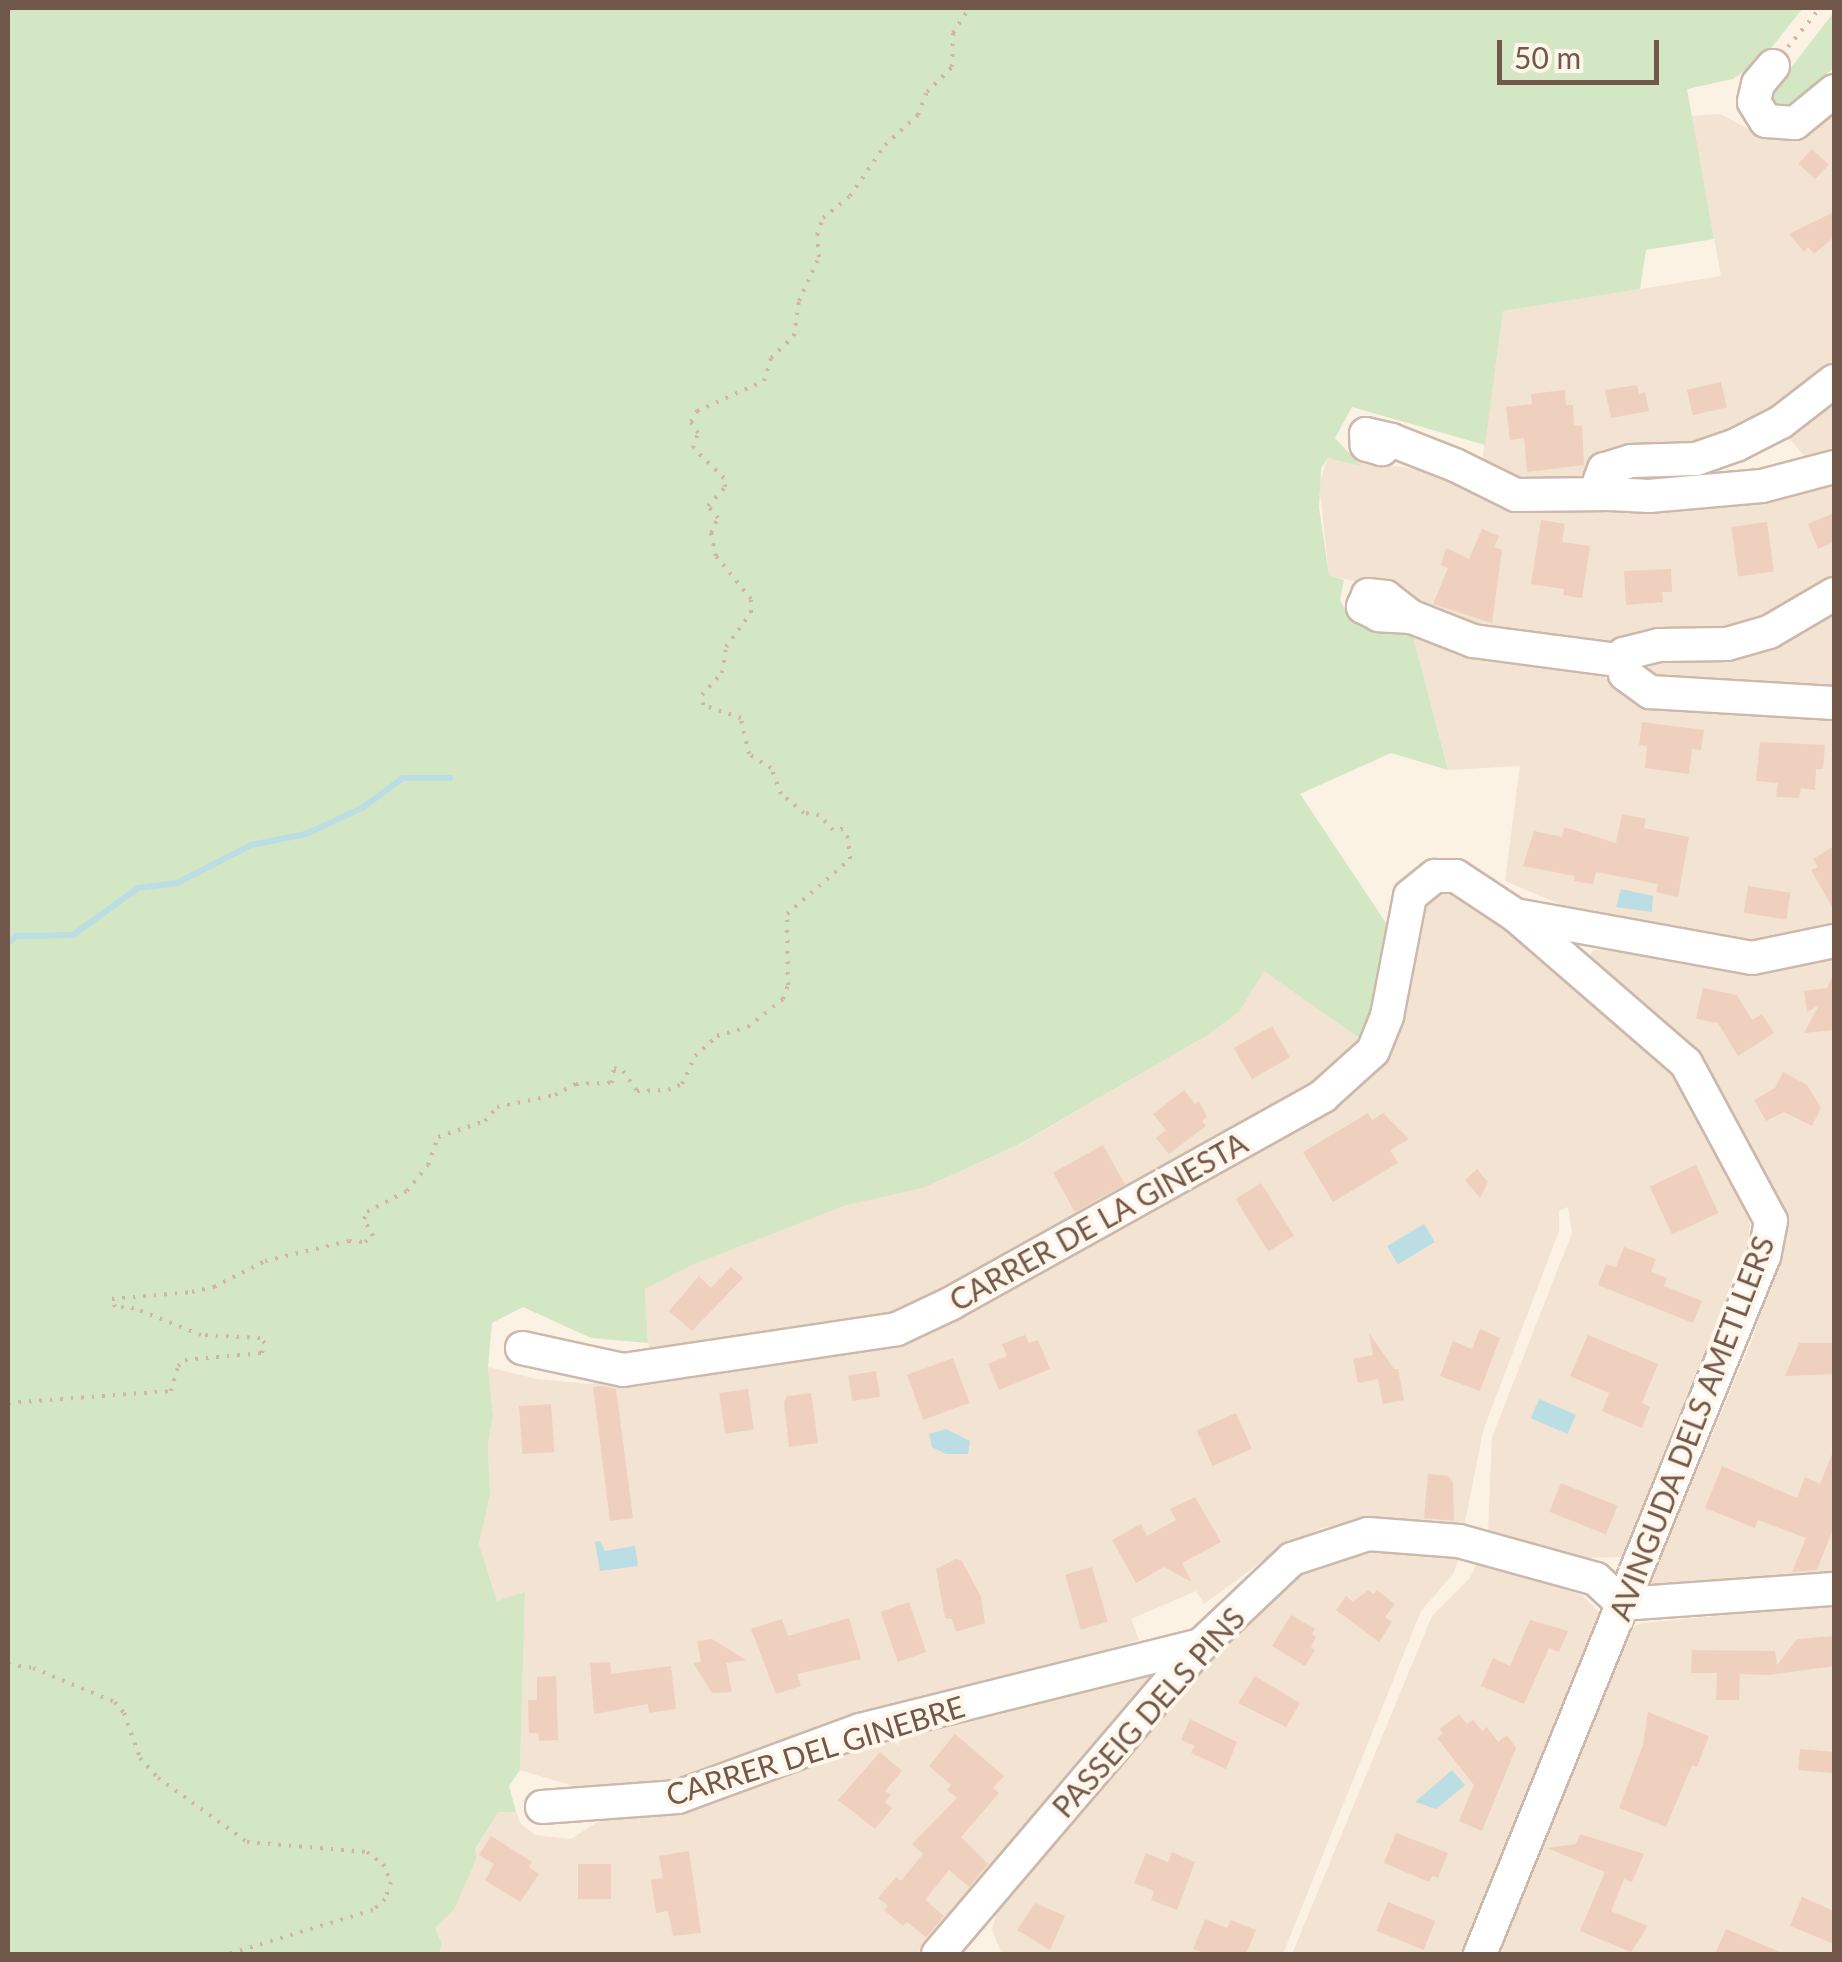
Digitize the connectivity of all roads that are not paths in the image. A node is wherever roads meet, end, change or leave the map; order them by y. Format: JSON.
{"nodes":[{"id":1,"x":1773,"y":66,"type":"road end"},
{"id":2,"x":1834,"y":91,"type":"edge"},
{"id":3,"x":1834,"y":381,"type":"edge"},
{"id":4,"x":1391,"y":440,"type":"dead end"},
{"id":5,"x":1834,"y":467,"type":"edge"},
{"id":6,"x":1611,"y":494,"type":"junction"},
{"id":7,"x":1834,"y":594,"type":"edge"},
{"id":8,"x":1412,"y":617,"type":"dead end"},
{"id":9,"x":1624,"y":661,"type":"junction"},
{"id":10,"x":1834,"y":702,"type":"edge"},
{"id":11,"x":1515,"y":915,"type":"junction"},
{"id":12,"x":1592,"y":929,"type":"junction"},
{"id":13,"x":1834,"y":941,"type":"edge"},
{"id":14,"x":1572,"y":964,"type":"junction"},
{"id":15,"x":522,"y":1348,"type":"dead end"},
{"id":16,"x":1834,"y":1589,"type":"edge"},
{"id":17,"x":1623,"y":1604,"type":"junction"},
{"id":18,"x":1200,"y":1645,"type":"junction"},
{"id":19,"x":542,"y":1807,"type":"dead end"},
{"id":20,"x":938,"y":1954,"type":"edge"},
{"id":21,"x":1480,"y":1954,"type":"edge"}],
"edges":[{"from":1,"to":2,"type":"street"},
{"from":3,"to":6,"type":"street"},
{"from":4,"to":6,"type":"street"},
{"from":5,"to":6,"type":"street"},
{"from":7,"to":9,"type":"street"},
{"from":8,"to":9,"type":"street"},
{"from":9,"to":10,"type":"street"},
{"from":11,"to":12,"type":"street"},
{"from":11,"to":14,"type":"street","name":"AVINGUDA DELS AMETLLERS"},
{"from":11,"to":15,"type":"street","name":"CARRER DE LA GINESTA"},
{"from":12,"to":13,"type":"street"},
{"from":12,"to":14,"type":"street"},
{"from":14,"to":17,"type":"street","name":"AVINGUDA DELS AMETLLERS"},
{"from":16,"to":17,"type":"street"},
{"from":17,"to":18,"type":"street","name":"PASSEIG DELS PINS"},
{"from":17,"to":21,"type":"street","name":"AVINGUDA DELS AMETLLERS"},
{"from":18,"to":19,"type":"street","name":"CARRER DEL GINEBRE"},
{"from":18,"to":20,"type":"street","name":"PASSEIG DELS PINS"}]}
